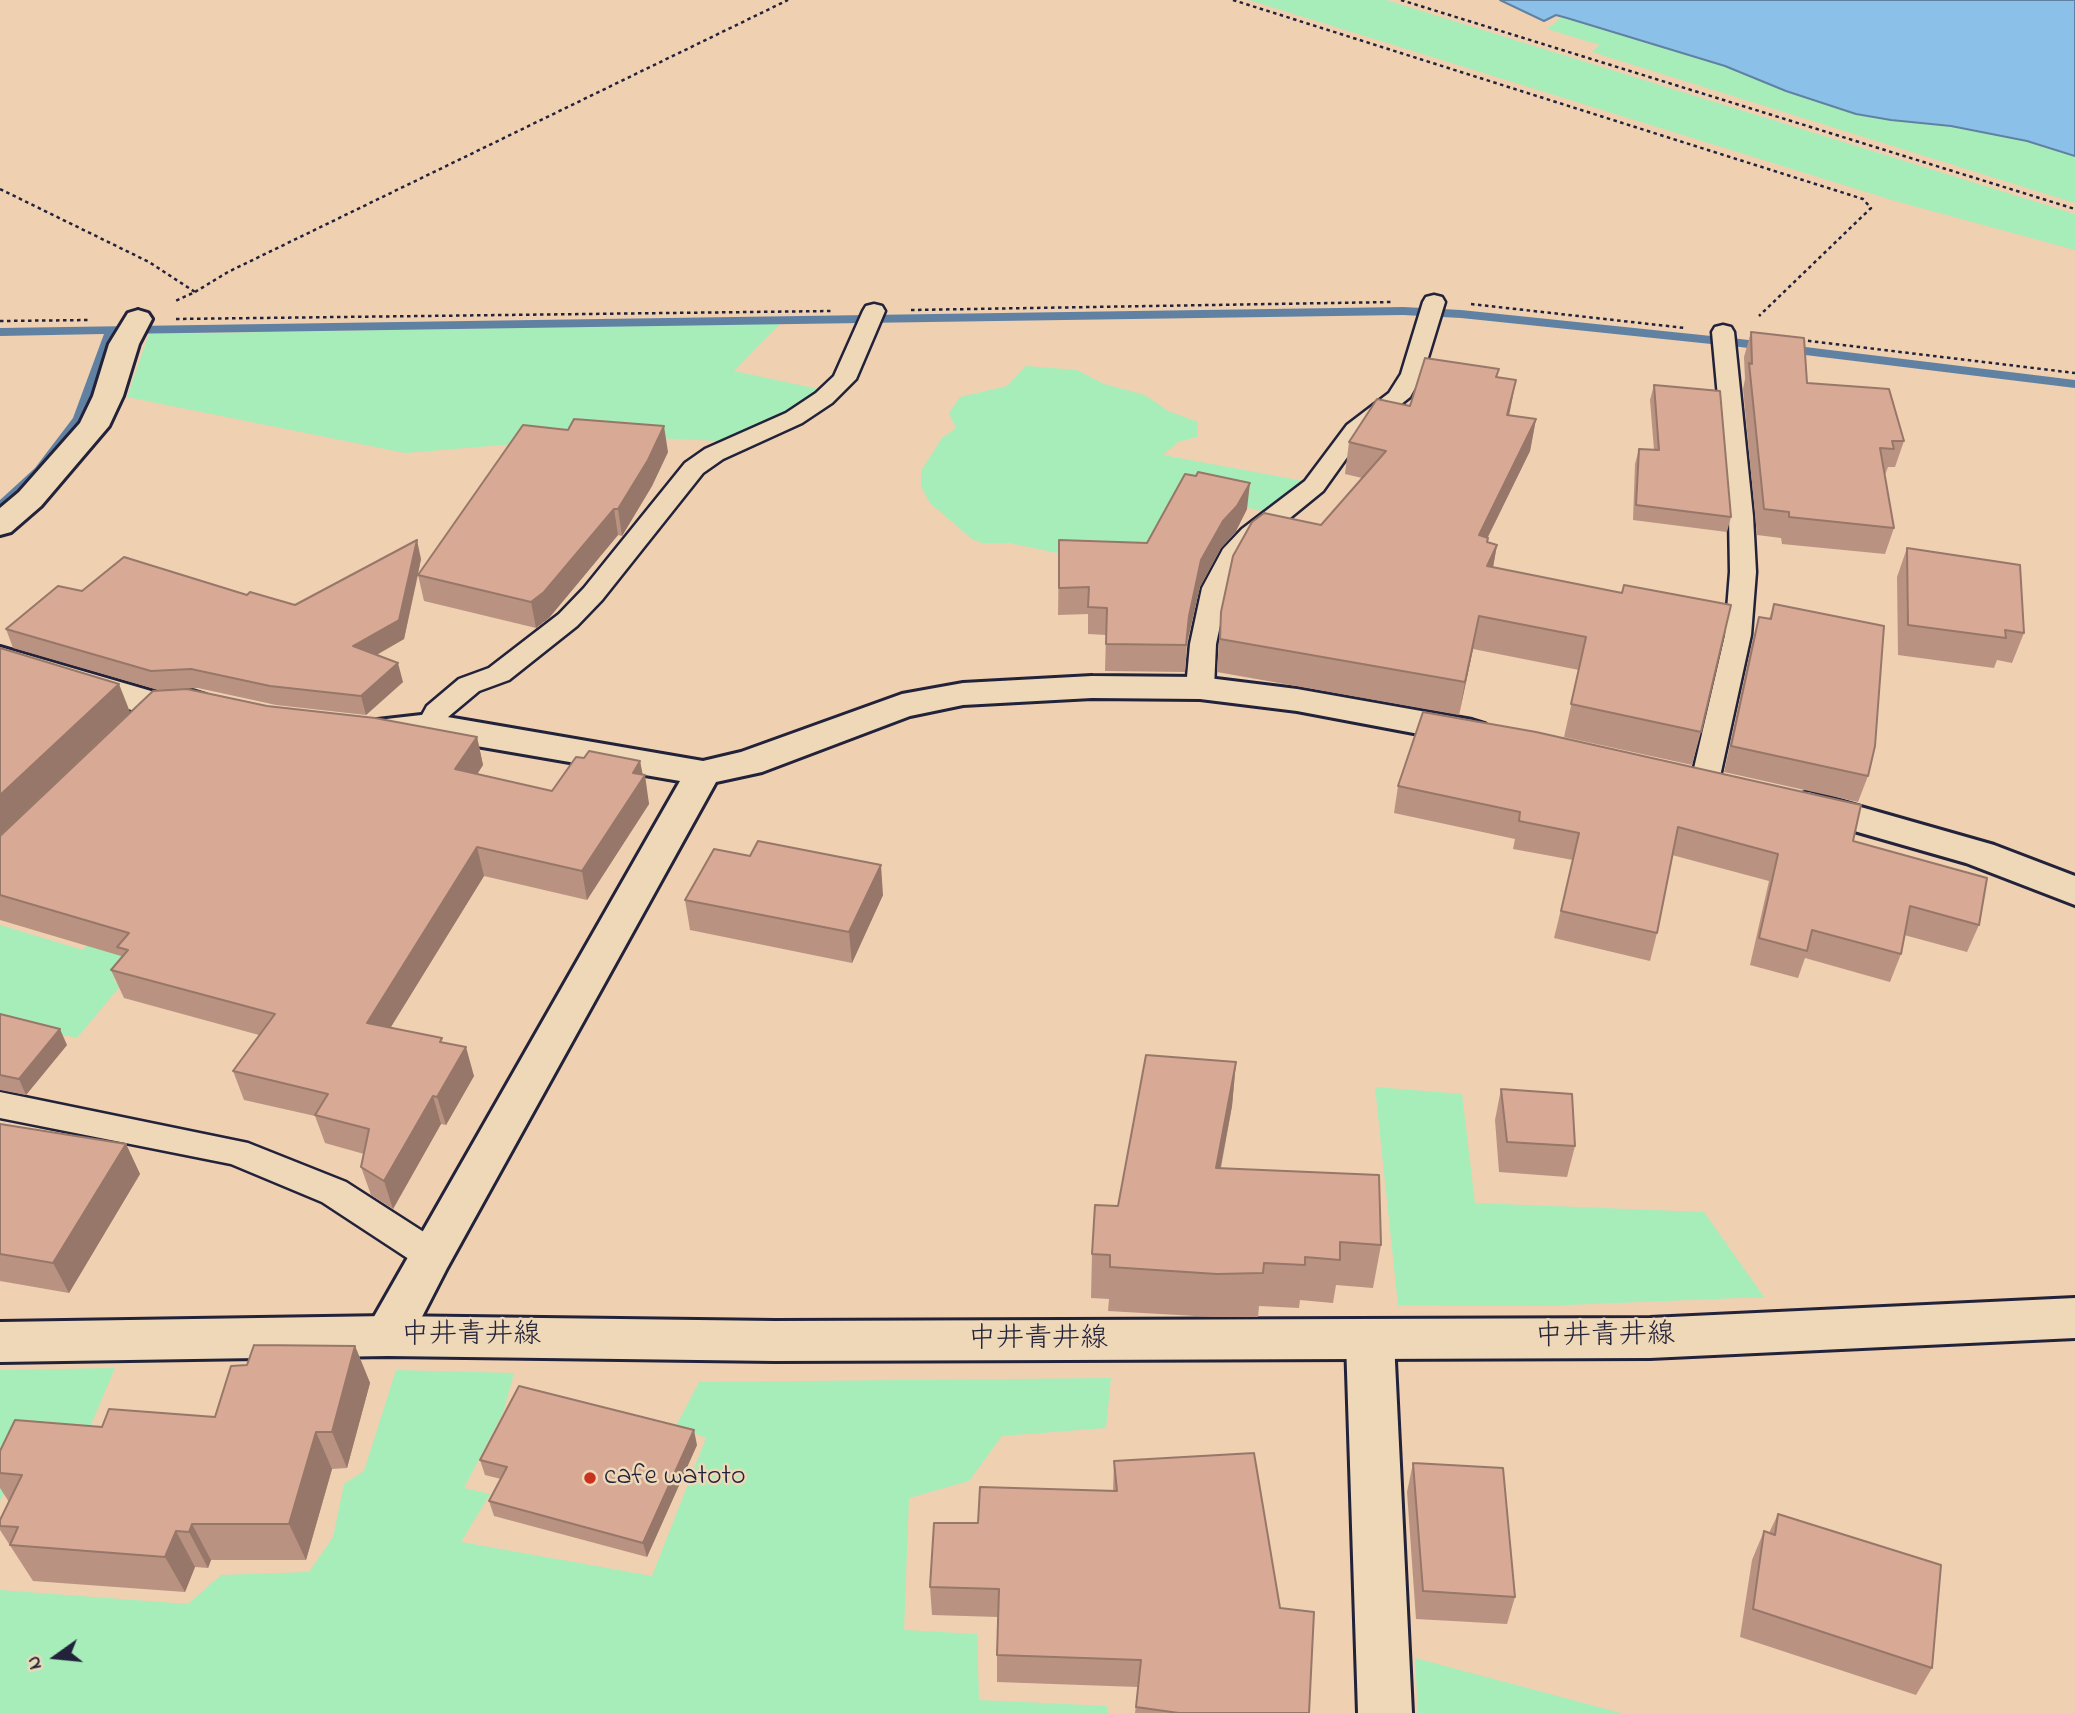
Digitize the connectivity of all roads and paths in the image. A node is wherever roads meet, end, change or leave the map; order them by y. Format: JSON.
{"nodes":[{"id":1,"x":788,"y":0,"type":"edge"},
{"id":2,"x":1233,"y":0,"type":"edge"},
{"id":3,"x":1401,"y":0,"type":"edge"},
{"id":4,"x":0,"y":189,"type":"edge"},
{"id":5,"x":2075,"y":209,"type":"edge"},
{"id":6,"x":195,"y":292,"type":"junction"},
{"id":7,"x":1434,"y":302,"type":"junction"},
{"id":8,"x":874,"y":311,"type":"junction"},
{"id":9,"x":138,"y":319,"type":"junction"},
{"id":10,"x":0,"y":321,"type":"edge"},
{"id":11,"x":1732,"y":332,"type":"junction"},
{"id":12,"x":2075,"y":373,"type":"edge"},
{"id":13,"x":0,"y":525,"type":"edge"},
{"id":14,"x":0,"y":658,"type":"edge"},
{"id":15,"x":1200,"y":688,"type":"junction"},
{"id":16,"x":223,"y":709,"type":"edge"},
{"id":17,"x":430,"y":726,"type":"junction"},
{"id":18,"x":338,"y":727,"type":"edge"},
{"id":19,"x":1508,"y":740,"type":"edge"},
{"id":20,"x":703,"y":773,"type":"junction"},
{"id":21,"x":1692,"y":779,"type":"joint"},
{"id":22,"x":1743,"y":790,"type":"edge"},
{"id":23,"x":1781,"y":799,"type":"edge"},
{"id":24,"x":2075,"y":891,"type":"edge"},
{"id":25,"x":0,"y":1105,"type":"edge"},
{"id":26,"x":431,"y":1255,"type":"junction"},
{"id":27,"x":2075,"y":1318,"type":"edge"},
{"id":28,"x":388,"y":1336,"type":"junction"},
{"id":29,"x":1370,"y":1341,"type":"junction"},
{"id":30,"x":0,"y":1342,"type":"edge"},
{"id":31,"x":1385,"y":1713,"type":"edge"}],
"edges":[{"from":1,"to":6,"type":"path"},
{"from":2,"to":11,"type":"path"},
{"from":3,"to":5,"type":"path"},
{"from":4,"to":6,"type":"path"},
{"from":6,"to":9,"type":"path"},
{"from":7,"to":8,"type":"path"},
{"from":7,"to":11,"type":"path"},
{"from":7,"to":15,"type":"lane"},
{"from":8,"to":9,"type":"path"},
{"from":8,"to":17,"type":"lane"},
{"from":9,"to":10,"type":"path"},
{"from":9,"to":13,"type":"street"},
{"from":11,"to":12,"type":"path"},
{"from":11,"to":21,"type":"lane"},
{"from":14,"to":16,"type":"street"},
{"from":15,"to":19,"type":"street"},
{"from":15,"to":20,"type":"street"},
{"from":17,"to":18,"type":"street"},
{"from":17,"to":20,"type":"street"},
{"from":20,"to":26,"type":"street"},
{"from":21,"to":22,"type":"street"},
{"from":23,"to":24,"type":"street"},
{"from":25,"to":26,"type":"lane"},
{"from":26,"to":28,"type":"street"},
{"from":27,"to":29,"type":"street","name":"中井青井線"},
{"from":28,"to":29,"type":"street","name":"中井青井線"},
{"from":28,"to":30,"type":"street","name":"中井青井線"},
{"from":29,"to":31,"type":"street"}]}
